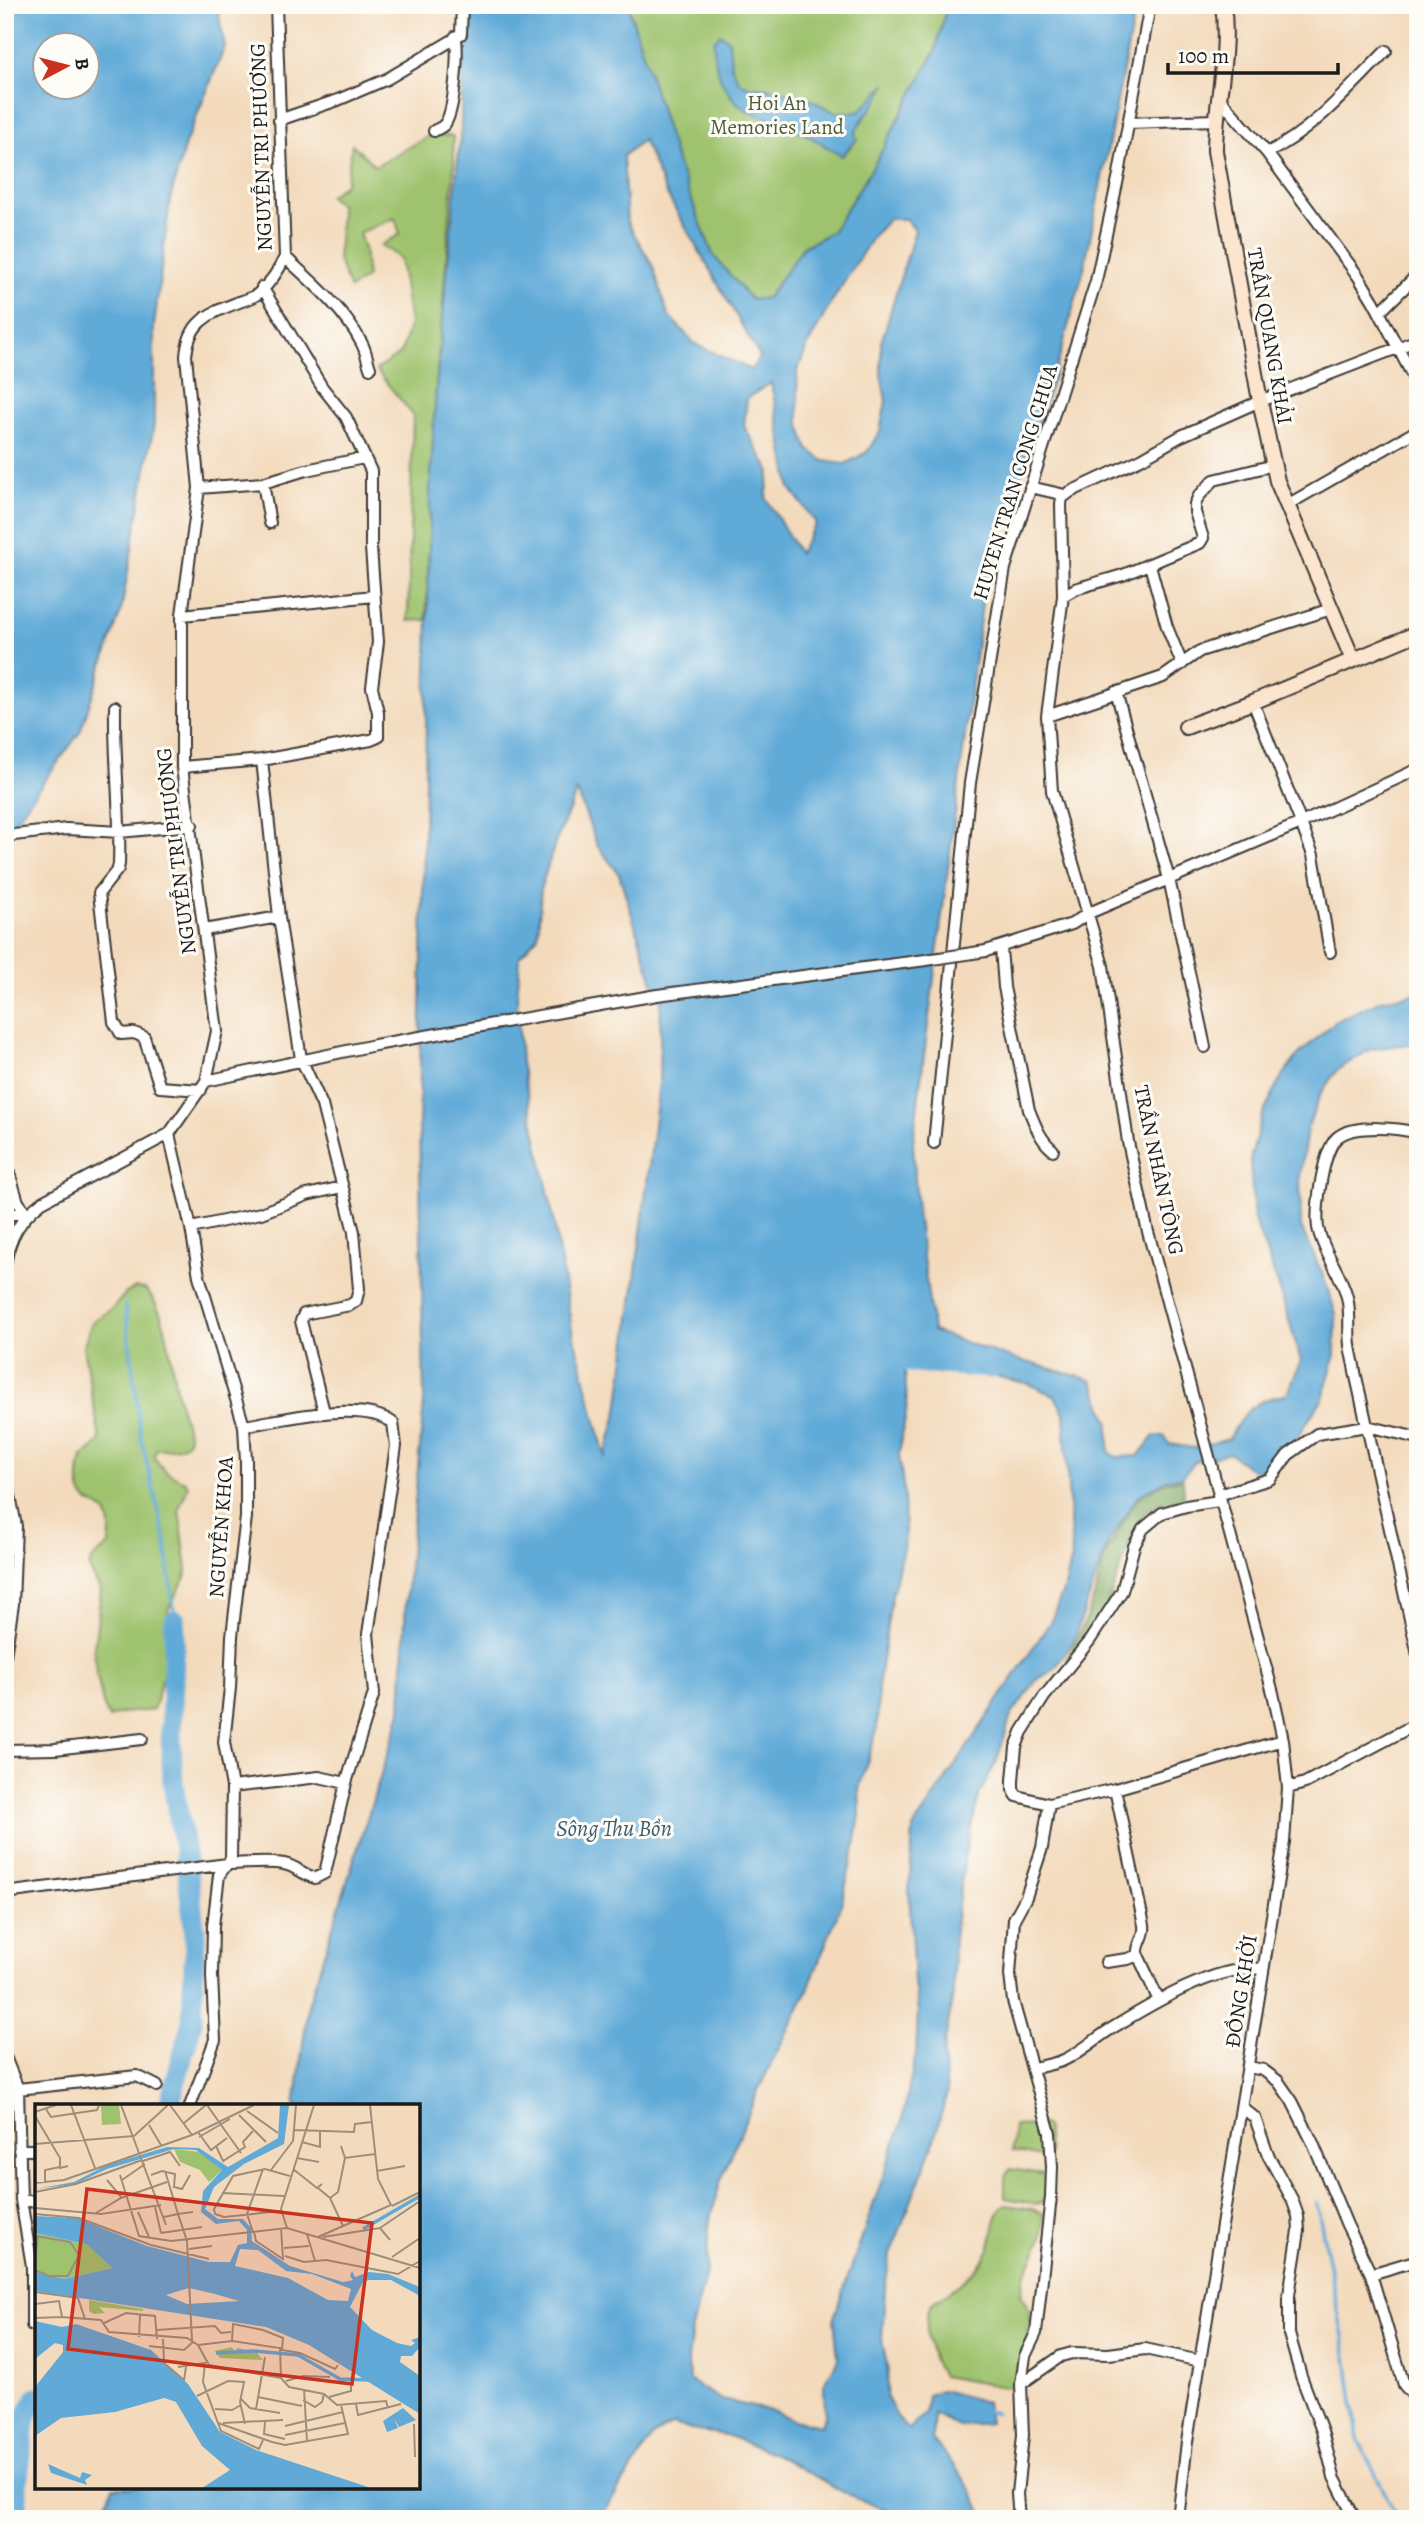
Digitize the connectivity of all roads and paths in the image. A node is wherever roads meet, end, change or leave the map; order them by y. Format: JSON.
{"nodes":[{"id":1,"x":276,"y":5,"type":"edge"},
{"id":2,"x":462,"y":5,"type":"edge"},
{"id":3,"x":1150,"y":5,"type":"edge"},
{"id":4,"x":1223,"y":5,"type":"edge"},
{"id":5,"x":456,"y":37,"type":"junction"},
{"id":6,"x":1386,"y":51,"type":"dead end"},
{"id":7,"x":1220,"y":99,"type":"junction"},
{"id":8,"x":279,"y":120,"type":"junction"},
{"id":9,"x":1215,"y":120,"type":"junction"},
{"id":10,"x":1128,"y":122,"type":"junction"},
{"id":11,"x":434,"y":131,"type":"dead end"},
{"id":12,"x":1267,"y":153,"type":"junction"},
{"id":13,"x":285,"y":257,"type":"junction"},
{"id":14,"x":1418,"y":274,"type":"edge"},
{"id":15,"x":262,"y":288,"type":"junction"},
{"id":16,"x":1380,"y":312,"type":"junction"},
{"id":17,"x":1418,"y":340,"type":"edge"},
{"id":18,"x":1396,"y":348,"type":"junction"},
{"id":19,"x":370,"y":368,"type":"dead end"},
{"id":20,"x":1418,"y":386,"type":"edge"},
{"id":21,"x":1260,"y":401,"type":"junction"},
{"id":22,"x":1418,"y":430,"type":"edge"},
{"id":23,"x":364,"y":458,"type":"junction"},
{"id":24,"x":1273,"y":465,"type":"junction"},
{"id":25,"x":263,"y":483,"type":"junction"},
{"id":26,"x":1030,"y":487,"type":"junction"},
{"id":27,"x":199,"y":488,"type":"junction"},
{"id":28,"x":1065,"y":495,"type":"junction"},
{"id":29,"x":1287,"y":505,"type":"junction"},
{"id":30,"x":270,"y":523,"type":"dead end"},
{"id":31,"x":1150,"y":565,"type":"junction"},
{"id":32,"x":374,"y":596,"type":"junction"},
{"id":33,"x":1063,"y":596,"type":"junction"},
{"id":34,"x":1331,"y":609,"type":"junction"},
{"id":35,"x":182,"y":615,"type":"junction"},
{"id":36,"x":1418,"y":633,"type":"edge"},
{"id":37,"x":1353,"y":660,"type":"junction"},
{"id":38,"x":1182,"y":664,"type":"junction"},
{"id":39,"x":1116,"y":692,"type":"junction"},
{"id":40,"x":1253,"y":702,"type":"junction"},
{"id":41,"x":116,"y":707,"type":"dead end"},
{"id":42,"x":1047,"y":716,"type":"junction"},
{"id":43,"x":1186,"y":727,"type":"dead end"},
{"id":44,"x":262,"y":760,"type":"junction"},
{"id":45,"x":183,"y":767,"type":"junction"},
{"id":46,"x":1418,"y":769,"type":"edge"},
{"id":47,"x":1301,"y":823,"type":"junction"},
{"id":48,"x":192,"y":825,"type":"junction"},
{"id":49,"x":120,"y":832,"type":"junction"},
{"id":50,"x":5,"y":836,"type":"edge"},
{"id":51,"x":1169,"y":878,"type":"junction"},
{"id":52,"x":1088,"y":913,"type":"junction"},
{"id":53,"x":279,"y":917,"type":"junction"},
{"id":54,"x":205,"y":930,"type":"junction"},
{"id":55,"x":1001,"y":948,"type":"junction"},
{"id":56,"x":1330,"y":952,"type":"dead end"},
{"id":57,"x":1205,"y":1047,"type":"dead end"},
{"id":58,"x":301,"y":1059,"type":"junction"},
{"id":59,"x":204,"y":1085,"type":"junction"},
{"id":60,"x":1418,"y":1133,"type":"edge"},
{"id":61,"x":169,"y":1134,"type":"junction"},
{"id":62,"x":934,"y":1143,"type":"dead end"},
{"id":63,"x":1053,"y":1150,"type":"dead end"},
{"id":64,"x":5,"y":1159,"type":"edge"},
{"id":65,"x":342,"y":1187,"type":"junction"},
{"id":66,"x":5,"y":1214,"type":"edge"},
{"id":67,"x":27,"y":1214,"type":"junction"},
{"id":68,"x":191,"y":1228,"type":"junction"},
{"id":69,"x":5,"y":1265,"type":"edge"},
{"id":70,"x":324,"y":1412,"type":"junction"},
{"id":71,"x":244,"y":1426,"type":"junction"},
{"id":72,"x":1367,"y":1426,"type":"junction"},
{"id":73,"x":1418,"y":1438,"type":"edge"},
{"id":74,"x":5,"y":1470,"type":"edge"},
{"id":75,"x":1213,"y":1475,"type":"joint"},
{"id":76,"x":1219,"y":1498,"type":"junction"},
{"id":77,"x":1418,"y":1655,"type":"edge"},
{"id":78,"x":5,"y":1656,"type":"edge"},
{"id":79,"x":1418,"y":1723,"type":"edge"},
{"id":80,"x":142,"y":1739,"type":"dead end"},
{"id":81,"x":1283,"y":1740,"type":"junction"},
{"id":82,"x":5,"y":1750,"type":"edge"},
{"id":83,"x":346,"y":1783,"type":"junction"},
{"id":84,"x":232,"y":1787,"type":"junction"},
{"id":85,"x":1288,"y":1788,"type":"junction"},
{"id":86,"x":1115,"y":1789,"type":"junction"},
{"id":87,"x":1049,"y":1804,"type":"junction"},
{"id":88,"x":227,"y":1864,"type":"junction"},
{"id":89,"x":5,"y":1893,"type":"edge"},
{"id":90,"x":1138,"y":1955,"type":"junction"},
{"id":91,"x":1106,"y":1962,"type":"dead end"},
{"id":92,"x":1263,"y":1969,"type":"junction"},
{"id":93,"x":1159,"y":2001,"type":"junction"},
{"id":94,"x":5,"y":2057,"type":"edge"},
{"id":95,"x":1249,"y":2067,"type":"junction"},
{"id":96,"x":1033,"y":2068,"type":"junction"},
{"id":97,"x":157,"y":2085,"type":"dead end"},
{"id":98,"x":18,"y":2089,"type":"junction"},
{"id":99,"x":191,"y":2104,"type":"edge"},
{"id":100,"x":1242,"y":2107,"type":"junction"},
{"id":101,"x":19,"y":2150,"type":"junction"},
{"id":102,"x":35,"y":2150,"type":"edge"},
{"id":103,"x":20,"y":2200,"type":"junction"},
{"id":104,"x":35,"y":2202,"type":"edge"},
{"id":105,"x":1418,"y":2260,"type":"edge"},
{"id":106,"x":1371,"y":2274,"type":"junction"},
{"id":107,"x":32,"y":2325,"type":"dead end"},
{"id":108,"x":1200,"y":2361,"type":"junction"},
{"id":109,"x":1021,"y":2384,"type":"junction"},
{"id":110,"x":1418,"y":2401,"type":"edge"},
{"id":111,"x":1019,"y":2519,"type":"edge"},
{"id":112,"x":1178,"y":2519,"type":"edge"},
{"id":113,"x":1355,"y":2519,"type":"edge"}],
"edges":[{"from":1,"to":8,"type":"street","name":"NGUYỄN TRI PHƯƠNG"},
{"from":2,"to":5,"type":"street"},
{"from":3,"to":10,"type":"street","name":"HUYEN TRAN CONG CHUA"},
{"from":4,"to":7,"type":"street","name":"TRẦN QUANG KHẢI"},
{"from":5,"to":8,"type":"street"},
{"from":5,"to":11,"type":"street"},
{"from":6,"to":12,"type":"street"},
{"from":7,"to":9,"type":"street","name":"TRẦN QUANG KHẢI"},
{"from":7,"to":12,"type":"street"},
{"from":8,"to":13,"type":"street","name":"NGUYỄN TRI PHƯƠNG"},
{"from":9,"to":10,"type":"street"},
{"from":9,"to":21,"type":"street","name":"TRẦN QUANG KHẢI"},
{"from":10,"to":26,"type":"street","name":"HUYEN TRAN CONG CHUA"},
{"from":12,"to":16,"type":"street"},
{"from":13,"to":15,"type":"street","name":"NGUYỄN TRI PHƯƠNG"},
{"from":13,"to":19,"type":"street"},
{"from":14,"to":16,"type":"street"},
{"from":15,"to":23,"type":"street"},
{"from":15,"to":27,"type":"street","name":"NGUYỄN TRI PHƯƠNG"},
{"from":16,"to":18,"type":"street"},
{"from":17,"to":18,"type":"street"},
{"from":18,"to":20,"type":"street"},
{"from":18,"to":21,"type":"street"},
{"from":21,"to":24,"type":"street","name":"TRẦN QUANG KHẢI"},
{"from":21,"to":28,"type":"street"},
{"from":22,"to":29,"type":"street"},
{"from":23,"to":25,"type":"street"},
{"from":23,"to":32,"type":"street"},
{"from":24,"to":29,"type":"street","name":"TRẦN QUANG KHẢI"},
{"from":24,"to":31,"type":"street"},
{"from":25,"to":27,"type":"street"},
{"from":25,"to":30,"type":"street"},
{"from":26,"to":28,"type":"street"},
{"from":26,"to":62,"type":"street","name":"HUYEN TRAN CONG CHUA"},
{"from":27,"to":35,"type":"street","name":"NGUYỄN TRI PHƯƠNG"},
{"from":28,"to":33,"type":"street","name":"TRẦN NHÂN TÔNG"},
{"from":29,"to":34,"type":"street","name":"TRẦN QUANG KHẢI"},
{"from":31,"to":33,"type":"street"},
{"from":31,"to":38,"type":"street"},
{"from":32,"to":35,"type":"street"},
{"from":32,"to":44,"type":"street"},
{"from":33,"to":42,"type":"street","name":"TRẦN NHÂN TÔNG"},
{"from":34,"to":37,"type":"street","name":"TRẦN QUANG KHẢI"},
{"from":34,"to":38,"type":"street"},
{"from":35,"to":45,"type":"street","name":"NGUYỄN TRI PHƯƠNG"},
{"from":36,"to":37,"type":"street"},
{"from":37,"to":40,"type":"street"},
{"from":38,"to":39,"type":"street"},
{"from":39,"to":42,"type":"street"},
{"from":39,"to":51,"type":"street"},
{"from":40,"to":43,"type":"street"},
{"from":40,"to":47,"type":"street"},
{"from":41,"to":49,"type":"street"},
{"from":42,"to":52,"type":"street","name":"TRẦN NHÂN TÔNG"},
{"from":44,"to":45,"type":"street"},
{"from":44,"to":53,"type":"street"},
{"from":45,"to":48,"type":"street","name":"NGUYỄN TRI PHƯƠNG"},
{"from":46,"to":47,"type":"street"},
{"from":47,"to":51,"type":"street"},
{"from":47,"to":56,"type":"street"},
{"from":48,"to":49,"type":"street"},
{"from":48,"to":54,"type":"street","name":"NGUYỄN TRI PHƯƠNG"},
{"from":49,"to":50,"type":"street"},
{"from":49,"to":59,"type":"street"},
{"from":51,"to":52,"type":"street"},
{"from":51,"to":57,"type":"street"},
{"from":52,"to":55,"type":"street"},
{"from":52,"to":75,"type":"street","name":"TRẦN NHÂN TÔNG"},
{"from":53,"to":54,"type":"street"},
{"from":53,"to":58,"type":"street"},
{"from":54,"to":59,"type":"street","name":"NGUYỄN TRI PHƯƠNG"},
{"from":55,"to":58,"type":"street","bridge":true},
{"from":55,"to":63,"type":"street"},
{"from":58,"to":59,"type":"street"},
{"from":58,"to":65,"type":"street"},
{"from":59,"to":61,"type":"street","name":"NGUYỄN TRI PHƯƠNG"},
{"from":60,"to":72,"type":"street"},
{"from":61,"to":67,"type":"street","name":"NGUYỄN TRI PHƯƠNG"},
{"from":61,"to":68,"type":"street","name":"NGUYỄN KHOA"},
{"from":64,"to":67,"type":"street"},
{"from":65,"to":68,"type":"street"},
{"from":65,"to":70,"type":"street"},
{"from":66,"to":67,"type":"street"},
{"from":67,"to":69,"type":"street","name":"NGUYỄN TRI PHƯƠNG"},
{"from":68,"to":71,"type":"street","name":"NGUYỄN KHOA"},
{"from":70,"to":71,"type":"street"},
{"from":70,"to":83,"type":"street"},
{"from":71,"to":84,"type":"street","name":"NGUYỄN KHOA"},
{"from":72,"to":73,"type":"street"},
{"from":72,"to":76,"type":"street"},
{"from":72,"to":77,"type":"street"},
{"from":74,"to":78,"type":"street"},
{"from":75,"to":76,"type":"street","name":"ĐỒNG KHỞI"},
{"from":76,"to":81,"type":"street","name":"ĐỒNG KHỞI"},
{"from":76,"to":87,"type":"street"},
{"from":79,"to":85,"type":"street"},
{"from":80,"to":82,"type":"street"},
{"from":81,"to":85,"type":"street","name":"ĐỒNG KHỞI"},
{"from":81,"to":86,"type":"street"},
{"from":83,"to":84,"type":"street"},
{"from":83,"to":88,"type":"street"},
{"from":84,"to":88,"type":"street","name":"NGUYỄN KHOA"},
{"from":85,"to":92,"type":"street","name":"ĐỒNG KHỞI"},
{"from":86,"to":87,"type":"street"},
{"from":86,"to":90,"type":"street"},
{"from":87,"to":96,"type":"street"},
{"from":88,"to":89,"type":"street"},
{"from":88,"to":99,"type":"street","name":"NGUYỄN KHOA"},
{"from":90,"to":91,"type":"street"},
{"from":90,"to":93,"type":"street"},
{"from":92,"to":93,"type":"street"},
{"from":92,"to":95,"type":"street","name":"ĐỒNG KHỞI"},
{"from":93,"to":96,"type":"street"},
{"from":94,"to":98,"type":"street"},
{"from":95,"to":100,"type":"street","name":"ĐỒNG KHỞI"},
{"from":95,"to":106,"type":"street"},
{"from":96,"to":109,"type":"street"},
{"from":97,"to":98,"type":"street"},
{"from":98,"to":101,"type":"street"},
{"from":100,"to":108,"type":"street","name":"ĐỒNG KHỞI"},
{"from":100,"to":113,"type":"street"},
{"from":101,"to":102,"type":"street"},
{"from":101,"to":103,"type":"street"},
{"from":103,"to":104,"type":"street"},
{"from":103,"to":107,"type":"street"},
{"from":105,"to":106,"type":"street"},
{"from":106,"to":110,"type":"street"},
{"from":108,"to":109,"type":"street"},
{"from":108,"to":112,"type":"street","name":"ĐỒNG KHỞI"},
{"from":109,"to":111,"type":"street"}]}
